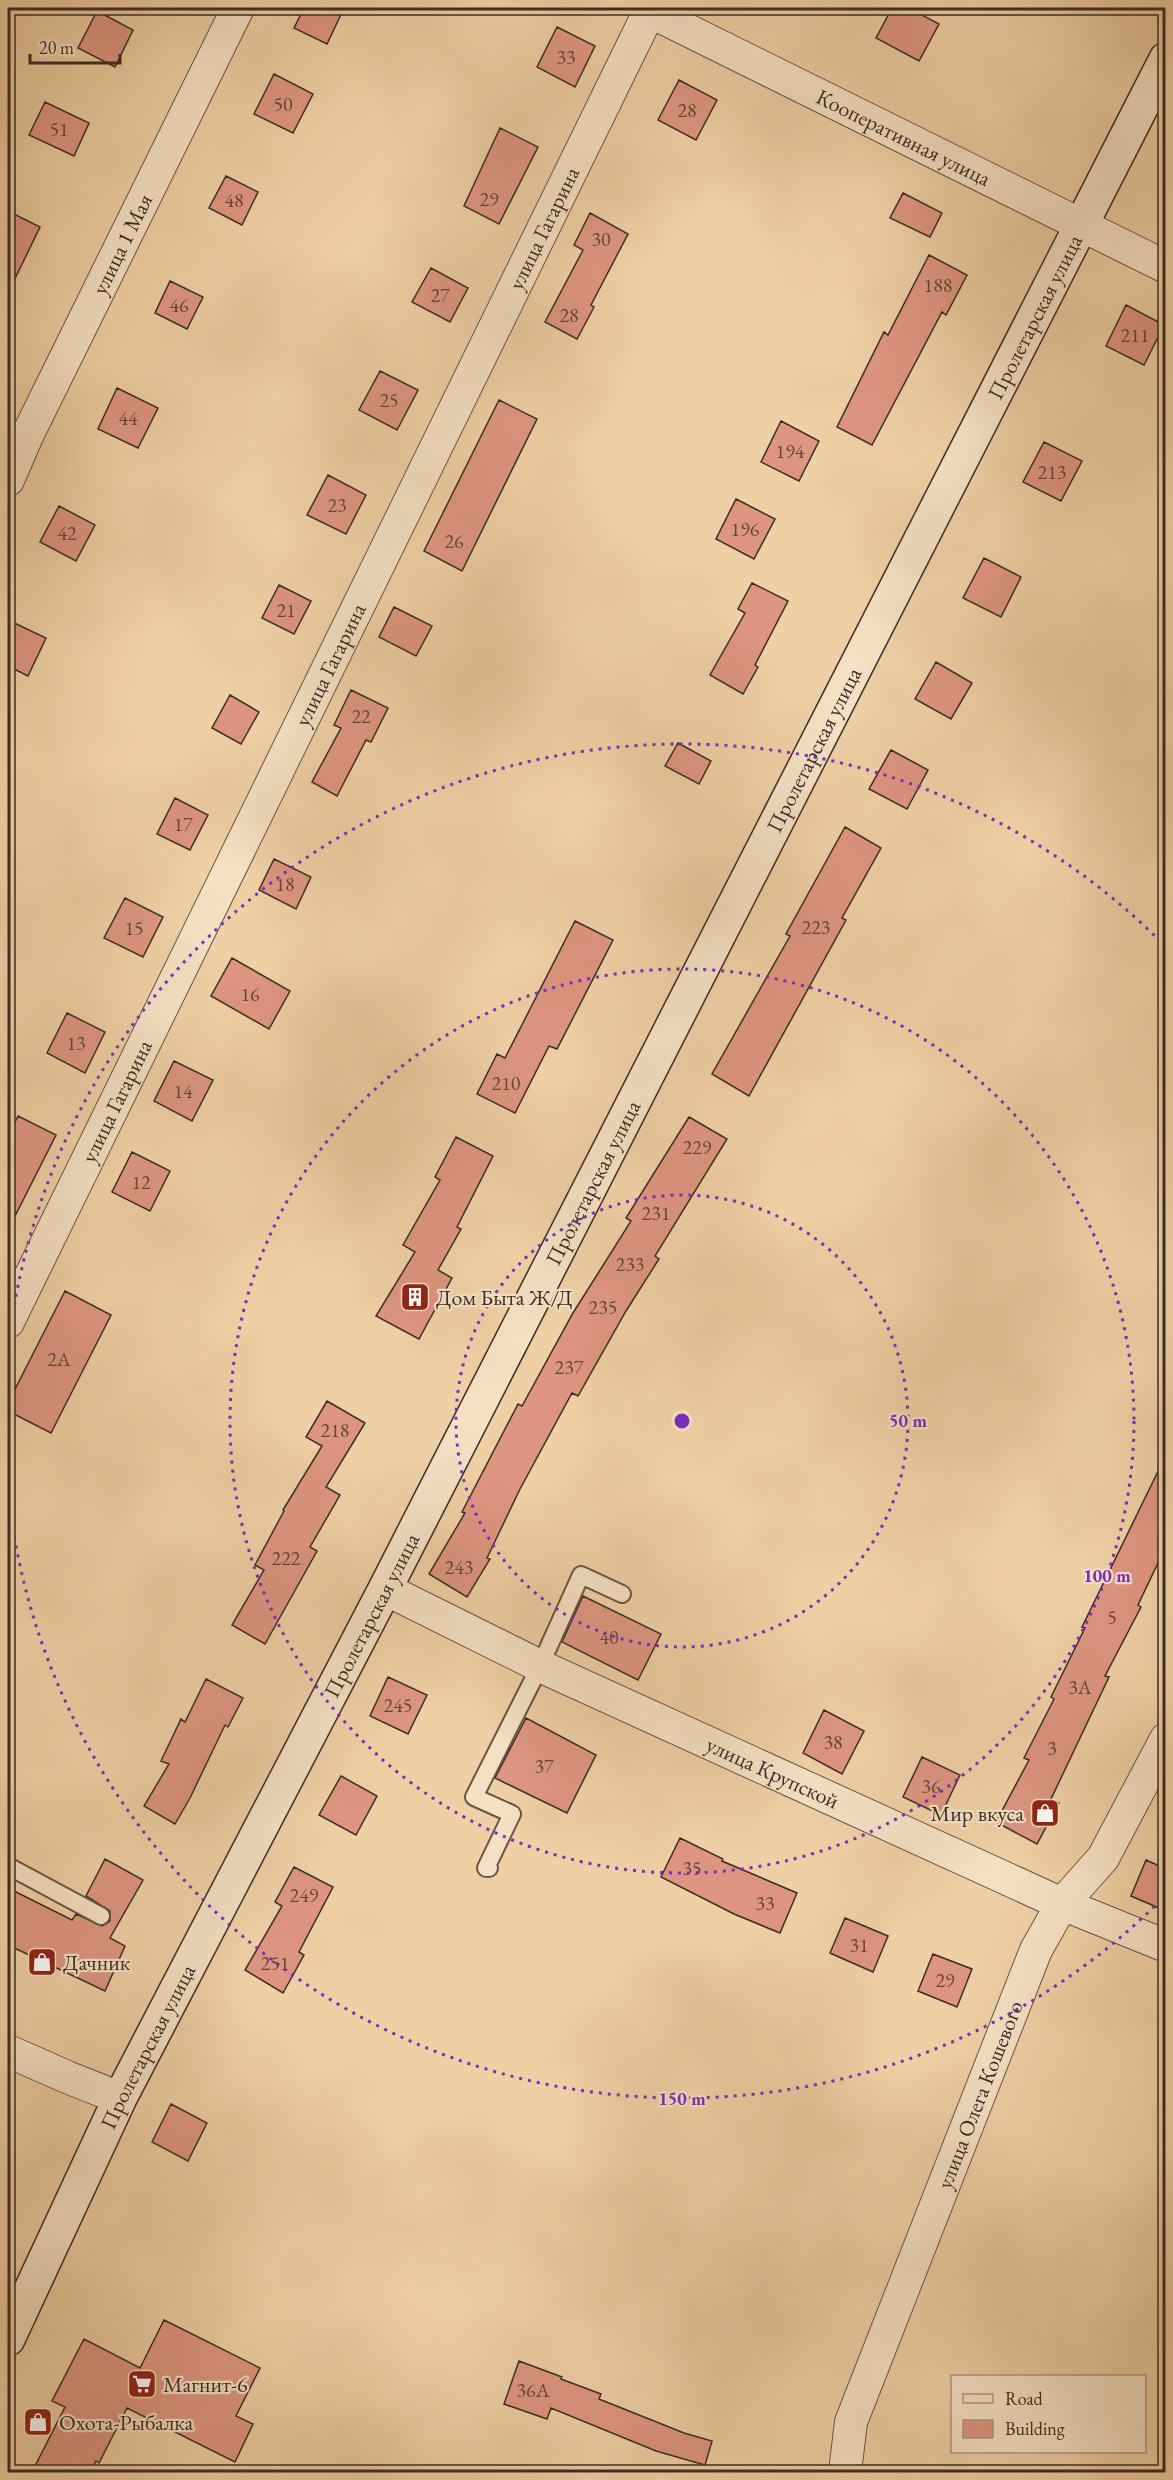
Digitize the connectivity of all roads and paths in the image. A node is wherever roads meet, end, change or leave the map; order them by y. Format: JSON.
{"nodes":[{"id":1,"x":238,"y":8,"type":"edge"},
{"id":2,"x":648,"y":9,"type":"edge"},
{"id":3,"x":1166,"y":59,"type":"edge"},
{"id":4,"x":1080,"y":224,"type":"junction"},
{"id":5,"x":1166,"y":267,"type":"edge"},
{"id":6,"x":8,"y":480,"type":"edge"},
{"id":7,"x":8,"y":1322,"type":"edge"},
{"id":8,"x":385,"y":1589,"type":"junction"},
{"id":9,"x":622,"y":1594,"type":"dead end"},
{"id":10,"x":540,"y":1666,"type":"junction"},
{"id":11,"x":1166,"y":1739,"type":"edge"},
{"id":12,"x":8,"y":1866,"type":"edge"},
{"id":13,"x":489,"y":1868,"type":"dead end"},
{"id":14,"x":1062,"y":1904,"type":"junction"},
{"id":15,"x":101,"y":1916,"type":"dead end"},
{"id":16,"x":1166,"y":1946,"type":"edge"},
{"id":17,"x":8,"y":2051,"type":"edge"},
{"id":18,"x":120,"y":2098,"type":"junction"},
{"id":19,"x":8,"y":2339,"type":"edge"},
{"id":20,"x":845,"y":2472,"type":"edge"}],
"edges":[{"from":1,"to":6,"type":"street","name":"улица 1 Мая"},
{"from":2,"to":4,"type":"street","name":"Кооперативная улица"},
{"from":2,"to":7,"type":"street","name":"улица Гагарина"},
{"from":3,"to":4,"type":"main road","name":"Пролетарская улица"},
{"from":4,"to":5,"type":"street","name":"Кооперативная улица"},
{"from":4,"to":8,"type":"main road","name":"Пролетарская улица"},
{"from":8,"to":10,"type":"street","name":"улица Крупской"},
{"from":8,"to":18,"type":"main road","name":"Пролетарская улица"},
{"from":9,"to":10,"type":"lane"},
{"from":10,"to":13,"type":"lane"},
{"from":10,"to":14,"type":"street","name":"улица Крупской"},
{"from":11,"to":14,"type":"street","name":"улица Олега Кошевого"},
{"from":12,"to":15,"type":"lane"},
{"from":14,"to":16,"type":"street","name":"улица Крупской"},
{"from":14,"to":20,"type":"street","name":"улица Олега Кошевого"},
{"from":17,"to":18,"type":"street"},
{"from":18,"to":19,"type":"main road","name":"Пролетарская улица"}]}
